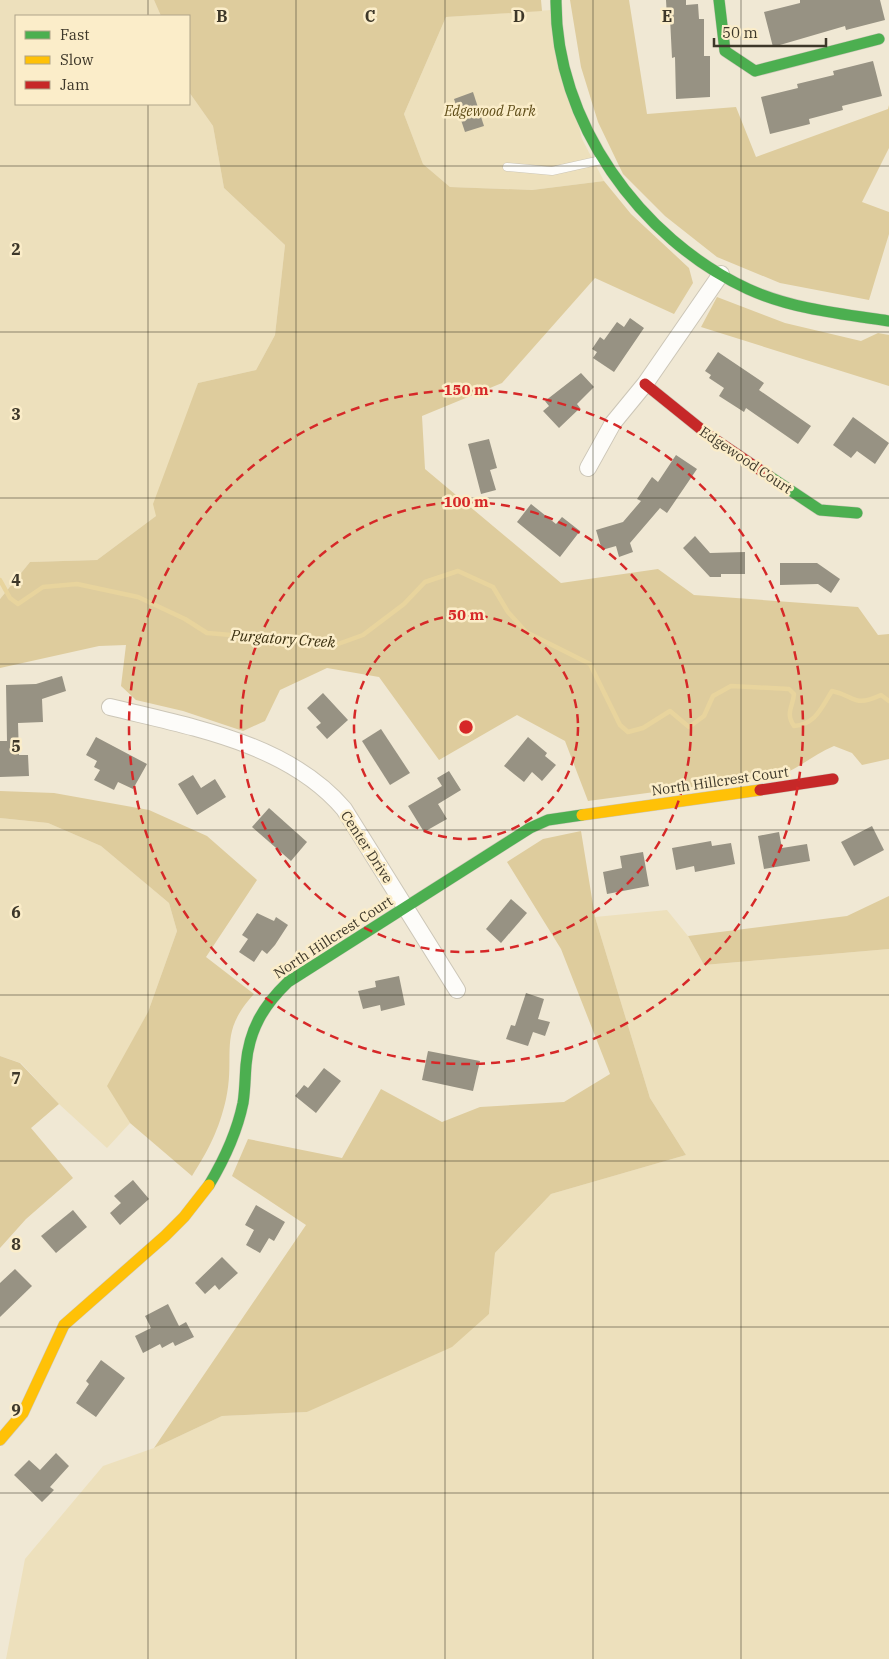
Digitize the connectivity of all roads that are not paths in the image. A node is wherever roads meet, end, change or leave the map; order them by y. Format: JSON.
{"nodes":[{"id":1,"x":556,"y":0,"type":"edge"},
{"id":2,"x":719,"y":0,"type":"edge"},
{"id":3,"x":879,"y":39,"type":"dead end"},
{"id":4,"x":604,"y":160,"type":"junction"},
{"id":5,"x":507,"y":168,"type":"dead end"},
{"id":6,"x":721,"y":274,"type":"junction"},
{"id":7,"x":889,"y":321,"type":"edge"},
{"id":8,"x":645,"y":384,"type":"junction"},
{"id":9,"x":588,"y":468,"type":"dead end"},
{"id":10,"x":857,"y":513,"type":"dead end"},
{"id":11,"x":110,"y":707,"type":"dead end"},
{"id":12,"x":833,"y":779,"type":"dead end"},
{"id":13,"x":406,"y":907,"type":"junction"},
{"id":14,"x":457,"y":990,"type":"dead end"},
{"id":15,"x":0,"y":1440,"type":"edge"}],
"edges":[{"from":1,"to":4,"type":"street"},
{"from":2,"to":3,"type":"street"},
{"from":4,"to":5,"type":"lane"},
{"from":4,"to":6,"type":"street"},
{"from":6,"to":7,"type":"street"},
{"from":6,"to":8,"type":"street"},
{"from":8,"to":9,"type":"street"},
{"from":8,"to":10,"type":"street","name":"Edgewood Court"},
{"from":11,"to":13,"type":"street","name":"Center Drive"},
{"from":12,"to":13,"type":"street","name":"North Hillcrest Court"},
{"from":13,"to":14,"type":"street","name":"Center Drive"},
{"from":13,"to":15,"type":"street","name":"North Hillcrest Court"}]}
